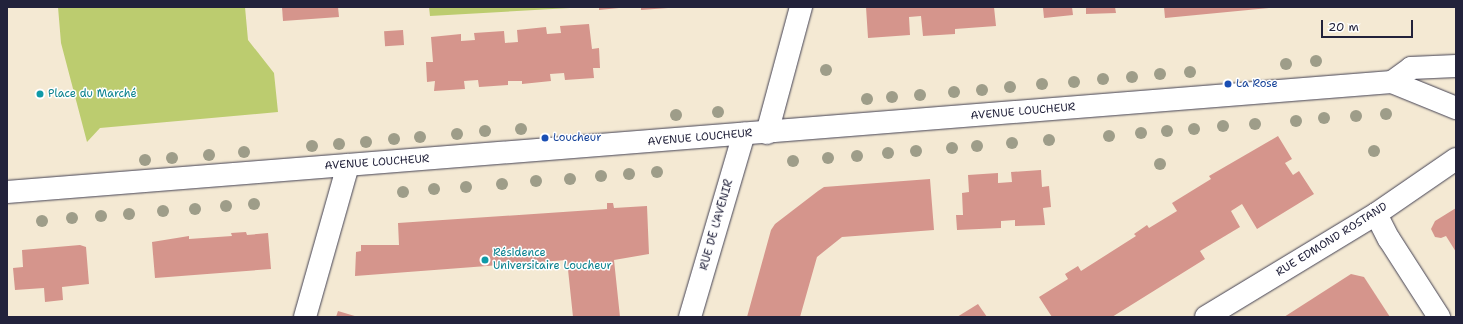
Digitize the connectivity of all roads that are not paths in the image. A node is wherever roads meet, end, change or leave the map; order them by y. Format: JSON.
{"nodes":[{"id":1,"x":801,"y":7,"type":"edge"},
{"id":2,"x":1456,"y":66,"type":"edge"},
{"id":3,"x":1392,"y":82,"type":"junction"},
{"id":4,"x":1456,"y":108,"type":"edge"},
{"id":5,"x":767,"y":132,"type":"junction"},
{"id":6,"x":744,"y":134,"type":"junction"},
{"id":7,"x":1456,"y":159,"type":"edge"},
{"id":8,"x":348,"y":165,"type":"junction"},
{"id":9,"x":7,"y":192,"type":"edge"},
{"id":10,"x":1376,"y":214,"type":"junction"},
{"id":11,"x":305,"y":317,"type":"edge"},
{"id":12,"x":690,"y":317,"type":"edge"},
{"id":13,"x":1206,"y":317,"type":"edge"},
{"id":14,"x":1439,"y":317,"type":"edge"}],
"edges":[{"from":1,"to":5,"type":"street"},
{"from":2,"to":3,"type":"street"},
{"from":3,"to":4,"type":"street","name":"AVENUE LOUCHEUR"},
{"from":3,"to":5,"type":"street","name":"AVENUE LOUCHEUR"},
{"from":5,"to":6,"type":"street","name":"AVENUE LOUCHEUR"},
{"from":6,"to":8,"type":"street","name":"AVENUE LOUCHEUR"},
{"from":6,"to":12,"type":"street","name":"RUE DE L'AVENIR"},
{"from":7,"to":10,"type":"street","name":"RUE EDMOND ROSTAND"},
{"from":8,"to":9,"type":"street","name":"AVENUE LOUCHEUR"},
{"from":8,"to":11,"type":"street"},
{"from":10,"to":13,"type":"street","name":"RUE EDMOND ROSTAND"},
{"from":10,"to":14,"type":"street"}]}
